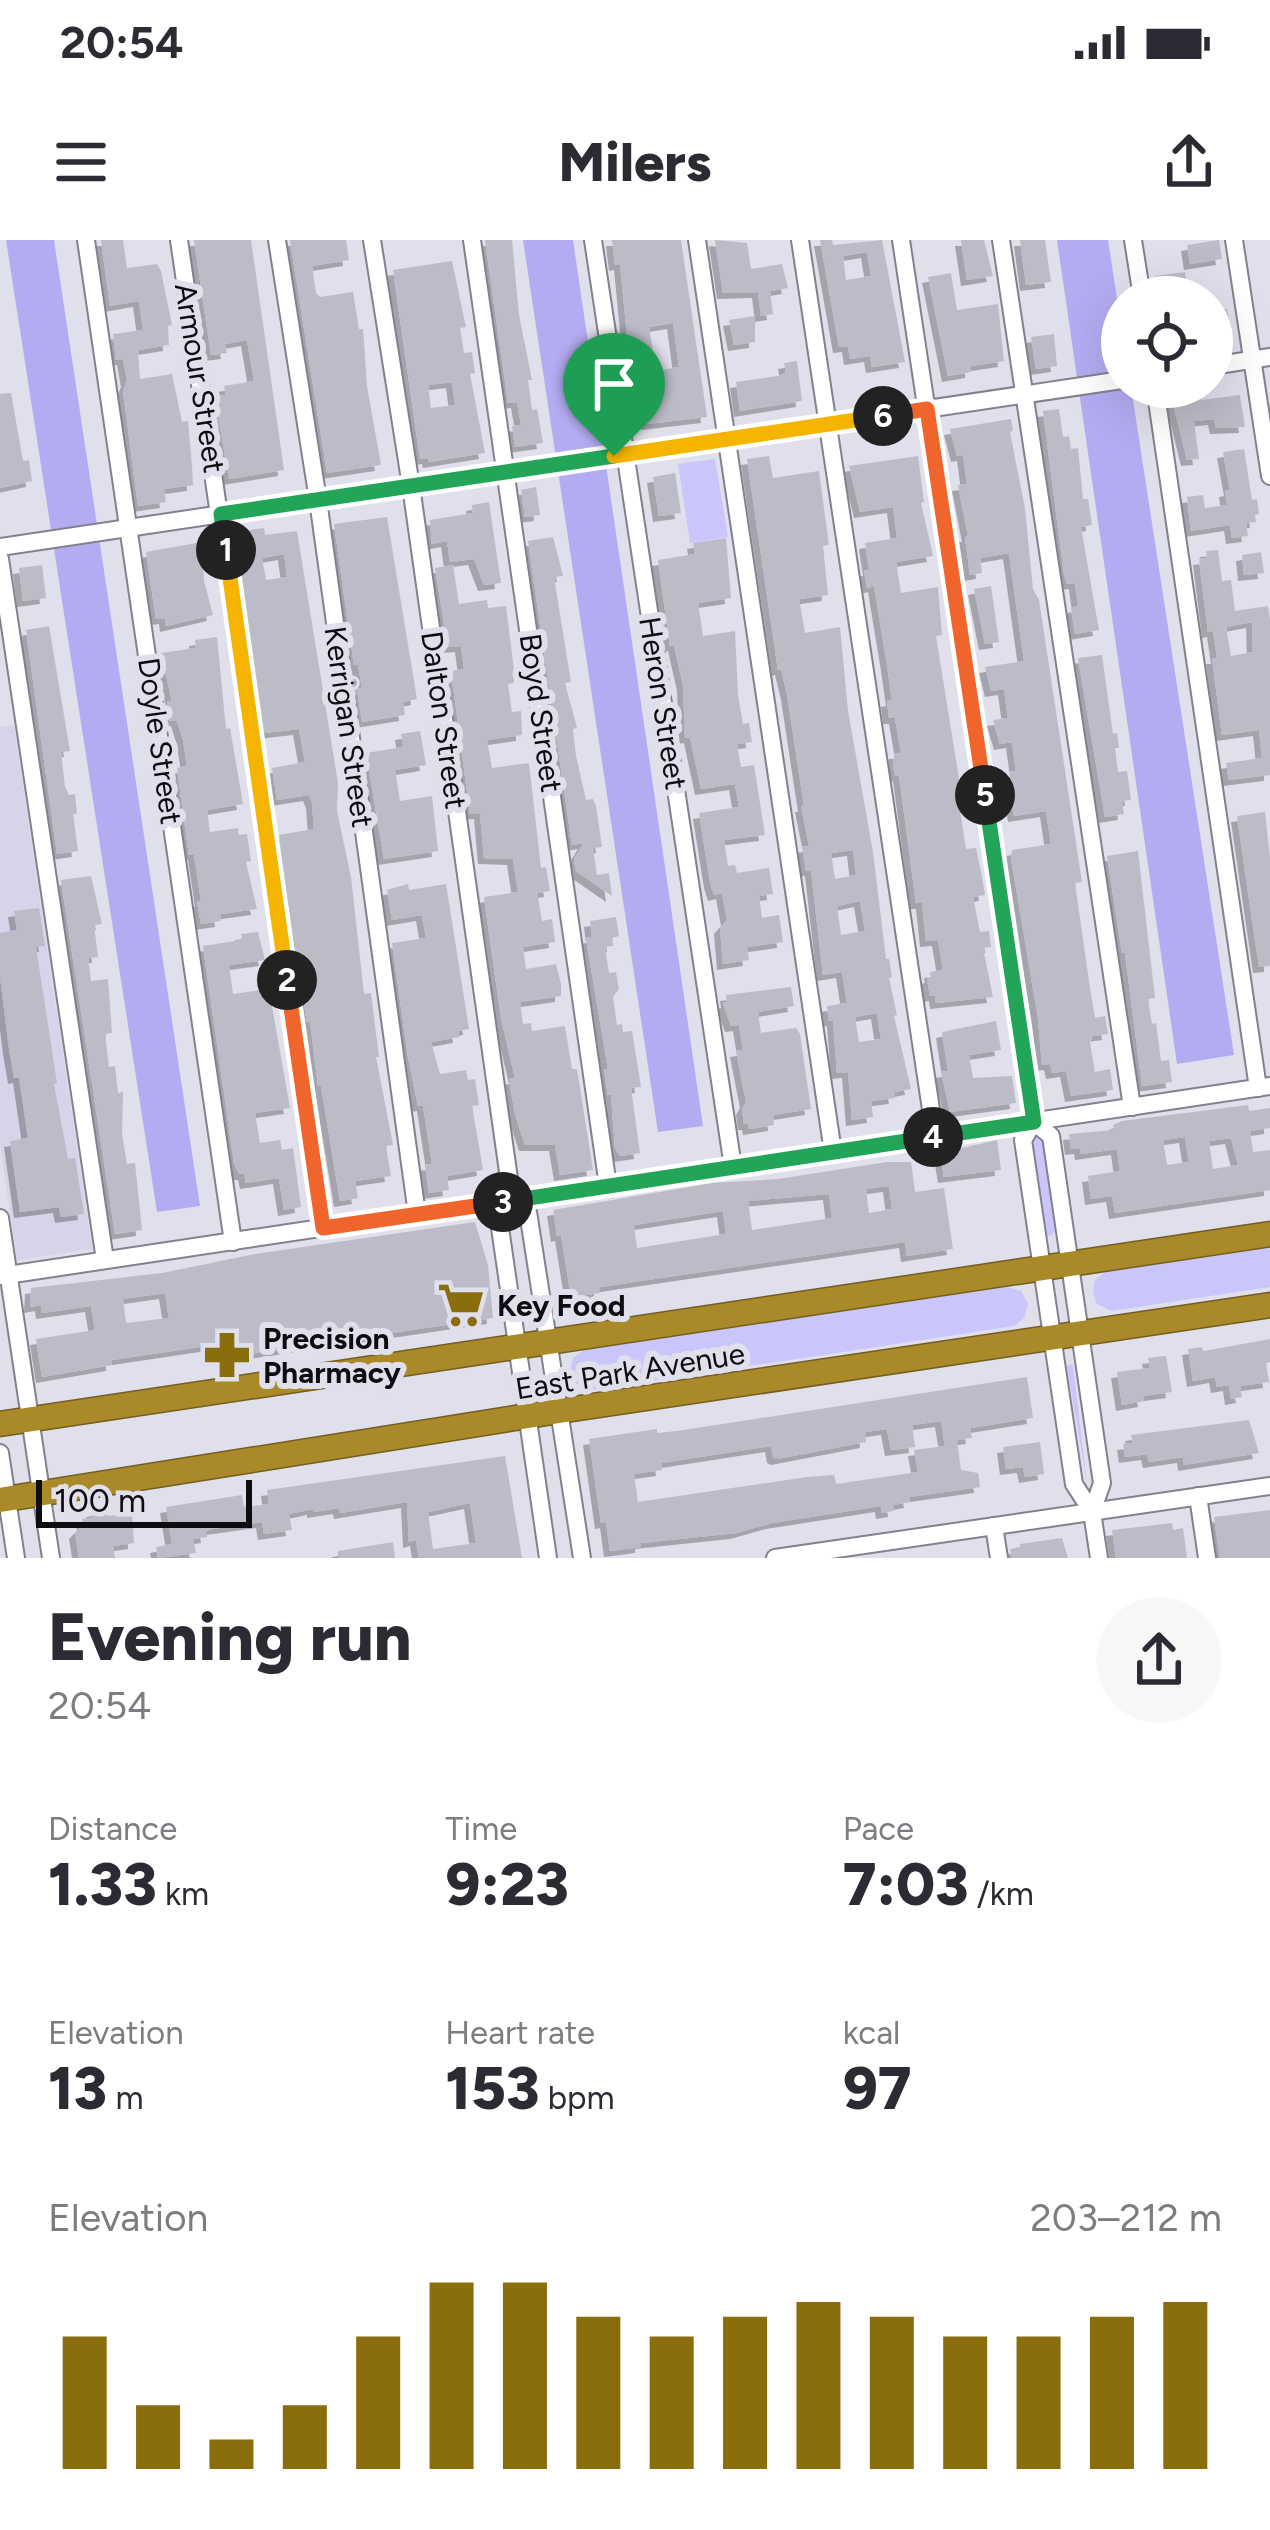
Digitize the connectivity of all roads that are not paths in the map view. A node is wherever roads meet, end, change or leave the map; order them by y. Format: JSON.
{"nodes":[{"id":1,"x":86,"y":240,"type":"edge"},
{"id":2,"x":179,"y":240,"type":"edge"},
{"id":3,"x":277,"y":240,"type":"edge"},
{"id":4,"x":372,"y":240,"type":"edge"},
{"id":5,"x":472,"y":240,"type":"edge"},
{"id":6,"x":593,"y":240,"type":"edge"},
{"id":7,"x":698,"y":240,"type":"edge"},
{"id":8,"x":800,"y":240,"type":"edge"},
{"id":9,"x":901,"y":240,"type":"edge"},
{"id":10,"x":1001,"y":240,"type":"edge"},
{"id":11,"x":1133,"y":240,"type":"edge"},
{"id":12,"x":1234,"y":240,"type":"edge"},
{"id":13,"x":1139,"y":276,"type":"edge"},
{"id":14,"x":1261,"y":359,"type":"edge"},
{"id":15,"x":1101,"y":383,"type":"edge"},
{"id":16,"x":1025,"y":394,"type":"junction"},
{"id":17,"x":1158,"y":408,"type":"edge"},
{"id":18,"x":927,"y":409,"type":"junction"},
{"id":19,"x":827,"y":424,"type":"junction"},
{"id":20,"x":728,"y":439,"type":"junction"},
{"id":21,"x":620,"y":455,"type":"junction"},
{"id":22,"x":506,"y":472,"type":"junction"},
{"id":23,"x":1270,"y":476,"type":"edge"},
{"id":24,"x":411,"y":486,"type":"junction"},
{"id":25,"x":318,"y":500,"type":"junction"},
{"id":26,"x":221,"y":514,"type":"junction"},
{"id":27,"x":121,"y":529,"type":"junction"},
{"id":28,"x":0,"y":548,"type":"edge"},
{"id":29,"x":0,"y":560,"type":"edge"},
{"id":30,"x":1264,"y":1087,"type":"edge"},
{"id":31,"x":1132,"y":1107,"type":"junction"},
{"id":32,"x":1034,"y":1122,"type":"junction"},
{"id":33,"x":935,"y":1136,"type":"junction"},
{"id":34,"x":833,"y":1151,"type":"junction"},
{"id":35,"x":734,"y":1167,"type":"junction"},
{"id":36,"x":608,"y":1186,"type":"junction"},
{"id":37,"x":512,"y":1200,"type":"junction"},
{"id":38,"x":417,"y":1214,"type":"junction"},
{"id":39,"x":0,"y":1218,"type":"edge"},
{"id":40,"x":323,"y":1228,"type":"junction"},
{"id":41,"x":1270,"y":1234,"type":"edge"},
{"id":42,"x":233,"y":1242,"type":"junction"},
{"id":43,"x":105,"y":1260,"type":"junction"},
{"id":44,"x":1071,"y":1262,"type":"junction"},
{"id":45,"x":1040,"y":1267,"type":"junction"},
{"id":46,"x":4,"y":1275,"type":"edge"},
{"id":47,"x":1270,"y":1305,"type":"edge"},
{"id":48,"x":1080,"y":1335,"type":"junction"},
{"id":49,"x":1051,"y":1340,"type":"junction"},
{"id":50,"x":549,"y":1341,"type":"junction"},
{"id":51,"x":517,"y":1346,"type":"junction"},
{"id":52,"x":559,"y":1411,"type":"junction"},
{"id":53,"x":527,"y":1416,"type":"junction"},
{"id":54,"x":30,"y":1419,"type":"junction"},
{"id":55,"x":0,"y":1424,"type":"edge"},
{"id":56,"x":0,"y":1453,"type":"edge"},
{"id":57,"x":1270,"y":1486,"type":"edge"},
{"id":58,"x":42,"y":1493,"type":"junction"},
{"id":59,"x":1198,"y":1496,"type":"junction"},
{"id":60,"x":3,"y":1500,"type":"edge"},
{"id":61,"x":1092,"y":1512,"type":"junction"},
{"id":62,"x":994,"y":1526,"type":"junction"},
{"id":63,"x":895,"y":1549,"type":"edge"},
{"id":64,"x":787,"y":1557,"type":"edge"},
{"id":65,"x":16,"y":1558,"type":"edge"},
{"id":66,"x":52,"y":1558,"type":"edge"},
{"id":67,"x":548,"y":1558,"type":"edge"},
{"id":68,"x":582,"y":1558,"type":"edge"},
{"id":69,"x":999,"y":1558,"type":"edge"},
{"id":70,"x":1099,"y":1558,"type":"edge"},
{"id":71,"x":1207,"y":1558,"type":"edge"}],
"edges":[{"from":1,"to":27,"type":"street","name":"Doyle Street"},
{"from":2,"to":26,"type":"street","name":"Armour Street"},
{"from":3,"to":25,"type":"street","name":"Kerrigan Street"},
{"from":4,"to":24,"type":"street","name":"Dalton Street"},
{"from":5,"to":22,"type":"street","name":"Boyd Street"},
{"from":6,"to":21,"type":"street","name":"Heron Street"},
{"from":7,"to":20,"type":"street"},
{"from":8,"to":19,"type":"street"},
{"from":9,"to":18,"type":"street"},
{"from":10,"to":16,"type":"street"},
{"from":11,"to":13,"type":"street"},
{"from":12,"to":14,"type":"street"},
{"from":14,"to":23,"type":"street"},
{"from":15,"to":16,"type":"street"},
{"from":16,"to":18,"type":"street"},
{"from":16,"to":31,"type":"street"},
{"from":17,"to":30,"type":"street"},
{"from":18,"to":19,"type":"street"},
{"from":18,"to":32,"type":"street"},
{"from":19,"to":20,"type":"street"},
{"from":19,"to":33,"type":"street"},
{"from":20,"to":21,"type":"street"},
{"from":20,"to":34,"type":"street"},
{"from":21,"to":22,"type":"street"},
{"from":21,"to":35,"type":"street","name":"Heron Street"},
{"from":22,"to":24,"type":"street"},
{"from":22,"to":36,"type":"street","name":"Boyd Street"},
{"from":24,"to":25,"type":"street"},
{"from":24,"to":37,"type":"street","name":"Dalton Street"},
{"from":25,"to":26,"type":"street"},
{"from":25,"to":38,"type":"street","name":"Kerrigan Street"},
{"from":26,"to":27,"type":"street"},
{"from":26,"to":40,"type":"street","name":"Armour Street"},
{"from":27,"to":28,"type":"street"},
{"from":27,"to":42,"type":"street","name":"Doyle Street"},
{"from":29,"to":43,"type":"street"},
{"from":30,"to":31,"type":"street"},
{"from":31,"to":32,"type":"street"},
{"from":32,"to":33,"type":"street"},
{"from":32,"to":44,"type":"street"},
{"from":32,"to":45,"type":"street"},
{"from":33,"to":34,"type":"street"},
{"from":34,"to":35,"type":"street"},
{"from":35,"to":36,"type":"street"},
{"from":36,"to":37,"type":"street"},
{"from":37,"to":38,"type":"street"},
{"from":37,"to":50,"type":"street"},
{"from":37,"to":51,"type":"street"},
{"from":38,"to":40,"type":"street"},
{"from":39,"to":46,"type":"street"},
{"from":40,"to":42,"type":"street"},
{"from":41,"to":44,"type":"highway","name":"East Park Avenue"},
{"from":42,"to":43,"type":"street"},
{"from":43,"to":46,"type":"street"},
{"from":44,"to":45,"type":"highway","name":"East Park Avenue"},
{"from":44,"to":48,"type":"street"},
{"from":45,"to":49,"type":"street"},
{"from":45,"to":50,"type":"highway","name":"East Park Avenue"},
{"from":46,"to":54,"type":"street"},
{"from":47,"to":48,"type":"highway","name":"East Park Avenue"},
{"from":48,"to":49,"type":"highway","name":"East Park Avenue"},
{"from":48,"to":61,"type":"street"},
{"from":49,"to":52,"type":"highway","name":"East Park Avenue"},
{"from":49,"to":61,"type":"street"},
{"from":50,"to":51,"type":"highway","name":"East Park Avenue"},
{"from":50,"to":52,"type":"street"},
{"from":51,"to":53,"type":"street"},
{"from":51,"to":54,"type":"highway","name":"East Park Avenue"},
{"from":52,"to":53,"type":"highway","name":"East Park Avenue"},
{"from":52,"to":68,"type":"street"},
{"from":53,"to":58,"type":"highway","name":"East Park Avenue"},
{"from":53,"to":67,"type":"street"},
{"from":54,"to":55,"type":"highway","name":"East Park Avenue"},
{"from":54,"to":58,"type":"street"},
{"from":56,"to":60,"type":"street"},
{"from":57,"to":59,"type":"street"},
{"from":58,"to":60,"type":"highway","name":"East Park Avenue"},
{"from":58,"to":66,"type":"street"},
{"from":59,"to":61,"type":"street"},
{"from":59,"to":71,"type":"street"},
{"from":60,"to":65,"type":"street"},
{"from":61,"to":62,"type":"street"},
{"from":61,"to":70,"type":"street"},
{"from":62,"to":63,"type":"street"},
{"from":62,"to":69,"type":"street"},
{"from":63,"to":64,"type":"street"}]}
